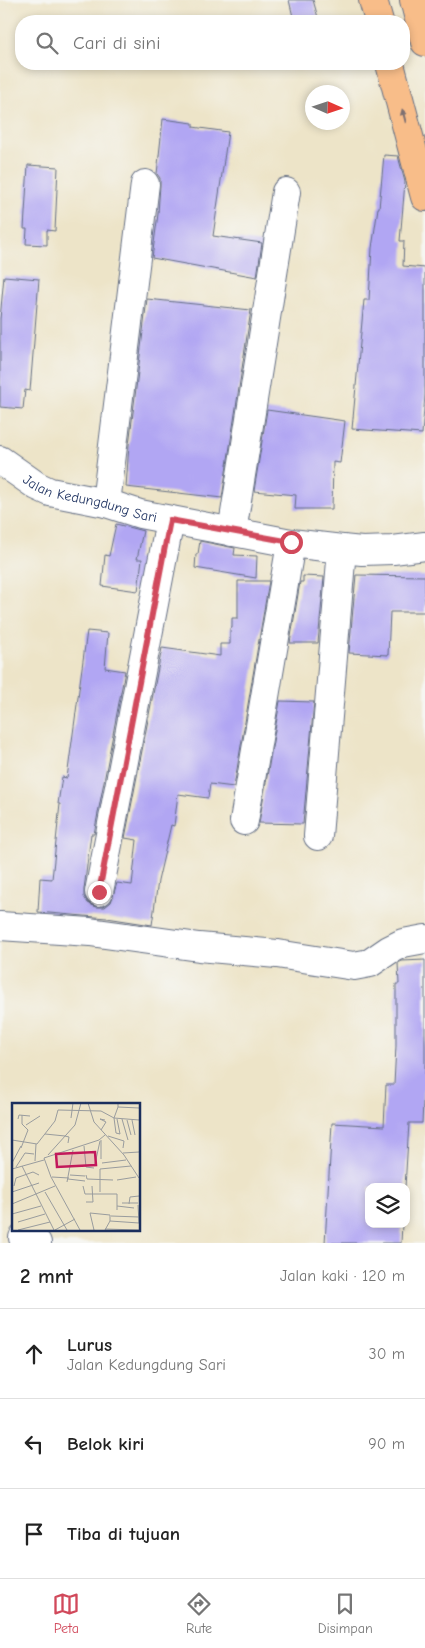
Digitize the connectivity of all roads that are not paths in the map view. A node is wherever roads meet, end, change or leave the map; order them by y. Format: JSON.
{"nodes":[{"id":1,"x":373,"y":0,"type":"edge"},
{"id":2,"x":414,"y":0,"type":"edge"},
{"id":3,"x":377,"y":15,"type":"edge"},
{"id":4,"x":425,"y":42,"type":"edge"},
{"id":5,"x":392,"y":70,"type":"edge"},
{"id":6,"x":145,"y":184,"type":"dead end"},
{"id":7,"x":286,"y":192,"type":"dead end"},
{"id":8,"x":425,"y":198,"type":"edge"},
{"id":9,"x":0,"y":460,"type":"edge"},
{"id":10,"x":106,"y":503,"type":"junction"},
{"id":11,"x":170,"y":520,"type":"junction"},
{"id":12,"x":232,"y":532,"type":"junction"},
{"id":13,"x":291,"y":542,"type":"junction"},
{"id":14,"x":425,"y":546,"type":"edge"},
{"id":15,"x":342,"y":549,"type":"junction"},
{"id":16,"x":244,"y":820,"type":"dead end"},
{"id":17,"x":318,"y":836,"type":"dead end"},
{"id":18,"x":99,"y":892,"type":"dead end"},
{"id":19,"x":0,"y":926,"type":"edge"},
{"id":20,"x":414,"y":941,"type":"edge"}],
"edges":[{"from":1,"to":3,"type":"highway"},
{"from":2,"to":4,"type":"highway"},
{"from":8,"to":5,"type":"highway","one_way":true},
{"from":6,"to":10,"type":"street"},
{"from":7,"to":12,"type":"street"},
{"from":9,"to":10,"type":"street","name":"Jalan Kedungdung Sari"},
{"from":10,"to":11,"type":"street","name":"Jalan Kedungdung Sari"},
{"from":11,"to":12,"type":"street","name":"Jalan Kedungdung Sari"},
{"from":11,"to":18,"type":"street"},
{"from":12,"to":13,"type":"street","name":"Jalan Kedungdung Sari"},
{"from":13,"to":15,"type":"street","name":"Jalan Kedungdung Sari"},
{"from":13,"to":16,"type":"street"},
{"from":14,"to":15,"type":"street","name":"Jalan Kedungdung Sari"},
{"from":15,"to":17,"type":"street"},
{"from":19,"to":20,"type":"street"}]}
